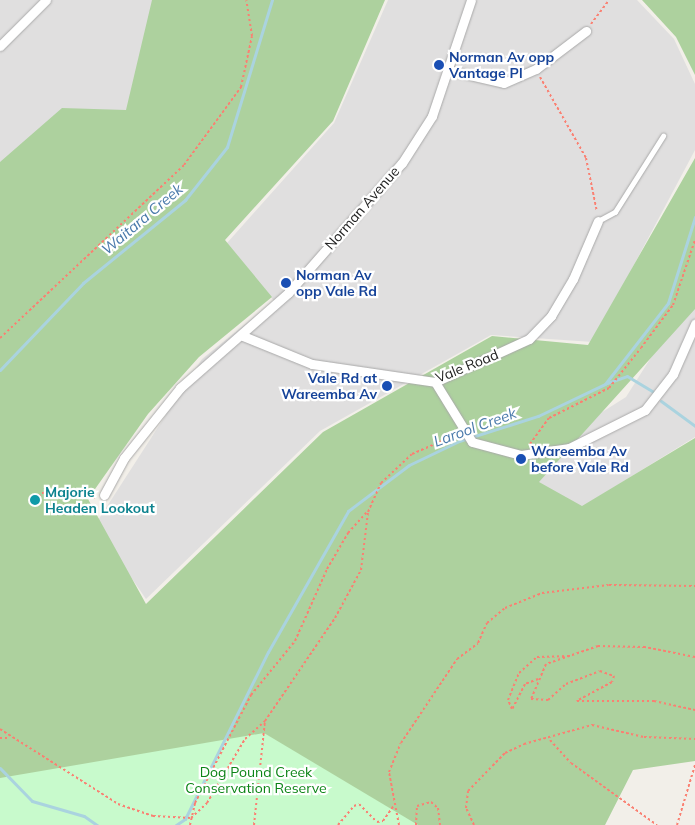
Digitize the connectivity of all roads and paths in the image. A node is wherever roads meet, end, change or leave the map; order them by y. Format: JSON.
{"nodes":[{"id":1,"x":46,"y":0,"type":"edge"},
{"id":2,"x":246,"y":0,"type":"edge"},
{"id":3,"x":471,"y":0,"type":"edge"},
{"id":4,"x":609,"y":0,"type":"edge"},
{"id":5,"x":586,"y":31,"type":"joint"},
{"id":6,"x":0,"y":46,"type":"edge"},
{"id":7,"x":536,"y":69,"type":"junction"},
{"id":8,"x":448,"y":70,"type":"junction"},
{"id":9,"x":663,"y":136,"type":"dead end"},
{"id":10,"x":598,"y":222,"type":"junction"},
{"id":11,"x":695,"y":240,"type":"edge"},
{"id":12,"x":695,"y":324,"type":"edge"},
{"id":13,"x":243,"y":336,"type":"junction"},
{"id":14,"x":0,"y":338,"type":"edge"},
{"id":15,"x":435,"y":382,"type":"junction"},
{"id":16,"x":464,"y":433,"type":"junction"},
{"id":17,"x":522,"y":455,"type":"junction"},
{"id":18,"x":104,"y":495,"type":"joint"},
{"id":19,"x":35,"y":500,"type":"dead end"},
{"id":20,"x":368,"y":512,"type":"junction"},
{"id":21,"x":695,"y":586,"type":"edge"},
{"id":22,"x":573,"y":657,"type":"junction"},
{"id":23,"x":695,"y":657,"type":"edge"},
{"id":24,"x":538,"y":679,"type":"junction"},
{"id":25,"x":695,"y":710,"type":"edge"},
{"id":26,"x":266,"y":721,"type":"junction"},
{"id":27,"x":0,"y":729,"type":"edge"},
{"id":28,"x":0,"y":738,"type":"edge"},
{"id":29,"x":12,"y":738,"type":"junction"},
{"id":30,"x":695,"y":739,"type":"edge"},
{"id":31,"x":550,"y":740,"type":"junction"},
{"id":32,"x":695,"y":765,"type":"edge"},
{"id":33,"x":394,"y":805,"type":"junction"},
{"id":34,"x":191,"y":818,"type":"junction"},
{"id":35,"x":190,"y":825,"type":"edge"},
{"id":36,"x":254,"y":825,"type":"edge"},
{"id":37,"x":338,"y":825,"type":"edge"},
{"id":38,"x":399,"y":825,"type":"edge"},
{"id":39,"x":416,"y":825,"type":"edge"},
{"id":40,"x":440,"y":825,"type":"edge"},
{"id":41,"x":474,"y":825,"type":"edge"},
{"id":42,"x":658,"y":825,"type":"edge"},
{"id":43,"x":676,"y":825,"type":"edge"}],
"edges":[{"from":1,"to":6,"type":"street"},
{"from":2,"to":14,"type":"path"},
{"from":3,"to":8,"type":"street","name":"Norman Avenue"},
{"from":4,"to":5,"type":"path"},
{"from":5,"to":7,"type":"street"},
{"from":7,"to":8,"type":"street"},
{"from":7,"to":10,"type":"path"},
{"from":8,"to":13,"type":"street","name":"Norman Avenue"},
{"from":9,"to":10,"type":"lane"},
{"from":10,"to":15,"type":"street","name":"Vale Road"},
{"from":11,"to":17,"type":"path"},
{"from":12,"to":17,"type":"street"},
{"from":13,"to":15,"type":"street","name":"Vale Road"},
{"from":13,"to":18,"type":"street","name":"Norman Avenue"},
{"from":15,"to":16,"type":"street"},
{"from":16,"to":17,"type":"street"},
{"from":16,"to":20,"type":"path"},
{"from":18,"to":19,"type":"path"},
{"from":20,"to":26,"type":"path"},
{"from":20,"to":34,"type":"path"},
{"from":21,"to":33,"type":"path"},
{"from":22,"to":23,"type":"path"},
{"from":22,"to":24,"type":"path"},
{"from":22,"to":24,"type":"path"},
{"from":24,"to":25,"type":"path"},
{"from":26,"to":34,"type":"path"},
{"from":26,"to":36,"type":"path"},
{"from":27,"to":29,"type":"path"},
{"from":28,"to":29,"type":"path"},
{"from":29,"to":34,"type":"path"},
{"from":30,"to":31,"type":"path"},
{"from":31,"to":41,"type":"path"},
{"from":31,"to":42,"type":"path"},
{"from":32,"to":43,"type":"path"},
{"from":33,"to":37,"type":"path"},
{"from":33,"to":38,"type":"path"},
{"from":34,"to":35,"type":"path"},
{"from":39,"to":40,"type":"path"}]}
